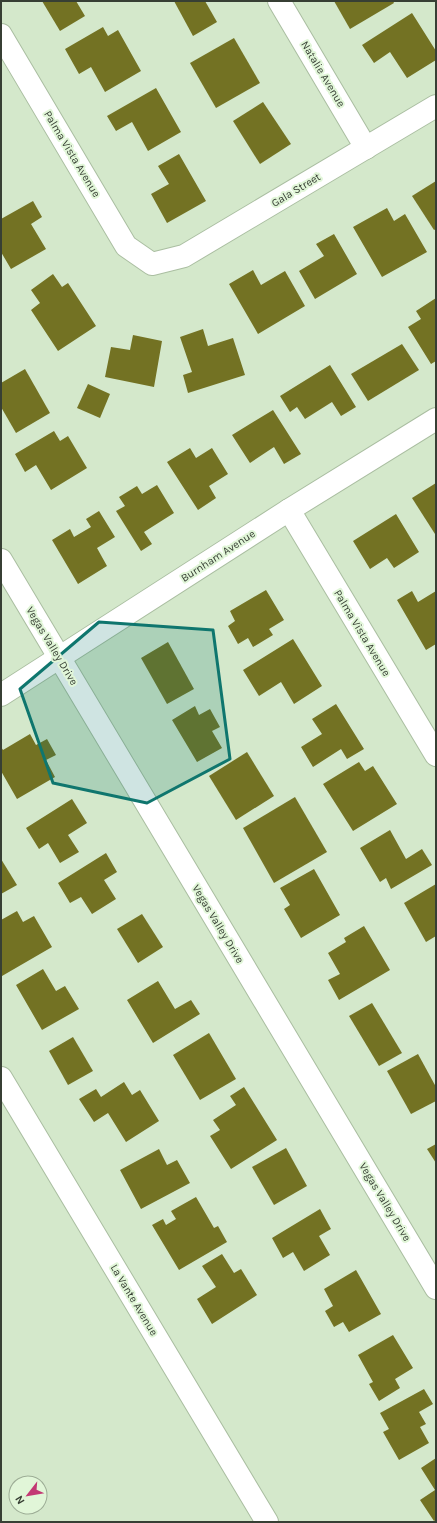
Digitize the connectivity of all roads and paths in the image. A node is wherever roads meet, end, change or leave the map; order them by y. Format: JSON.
{"nodes":[{"id":1,"x":279,"y":1,"type":"edge"},
{"id":2,"x":1,"y":35,"type":"edge"},
{"id":3,"x":436,"y":106,"type":"edge"},
{"id":4,"x":366,"y":148,"type":"junction"},
{"id":5,"x":152,"y":264,"type":"joint"},
{"id":6,"x":436,"y":419,"type":"edge"},
{"id":7,"x":289,"y":510,"type":"junction"},
{"id":8,"x":1,"y":560,"type":"edge"},
{"id":9,"x":59,"y":658,"type":"junction"},
{"id":10,"x":1,"y":695,"type":"edge"},
{"id":11,"x":436,"y":755,"type":"edge"},
{"id":12,"x":1,"y":1078,"type":"edge"},
{"id":13,"x":436,"y":1288,"type":"edge"},
{"id":14,"x":267,"y":1522,"type":"edge"}],
"edges":[{"from":1,"to":4,"type":"street","name":"Natalie Avenue"},
{"from":2,"to":5,"type":"street","name":"Palma Vista Avenue"},
{"from":3,"to":4,"type":"street","name":"Gala Street"},
{"from":4,"to":5,"type":"street","name":"Gala Street"},
{"from":6,"to":7,"type":"street","name":"Burnham Avenue"},
{"from":7,"to":9,"type":"street","name":"Burnham Avenue"},
{"from":7,"to":11,"type":"street","name":"Palma Vista Avenue"},
{"from":8,"to":9,"type":"street","name":"Vegas Valley Drive"},
{"from":9,"to":10,"type":"street","name":"Burnham Avenue"},
{"from":9,"to":13,"type":"street","name":"Vegas Valley Drive"},
{"from":12,"to":14,"type":"street","name":"La Vante Avenue"}]}
